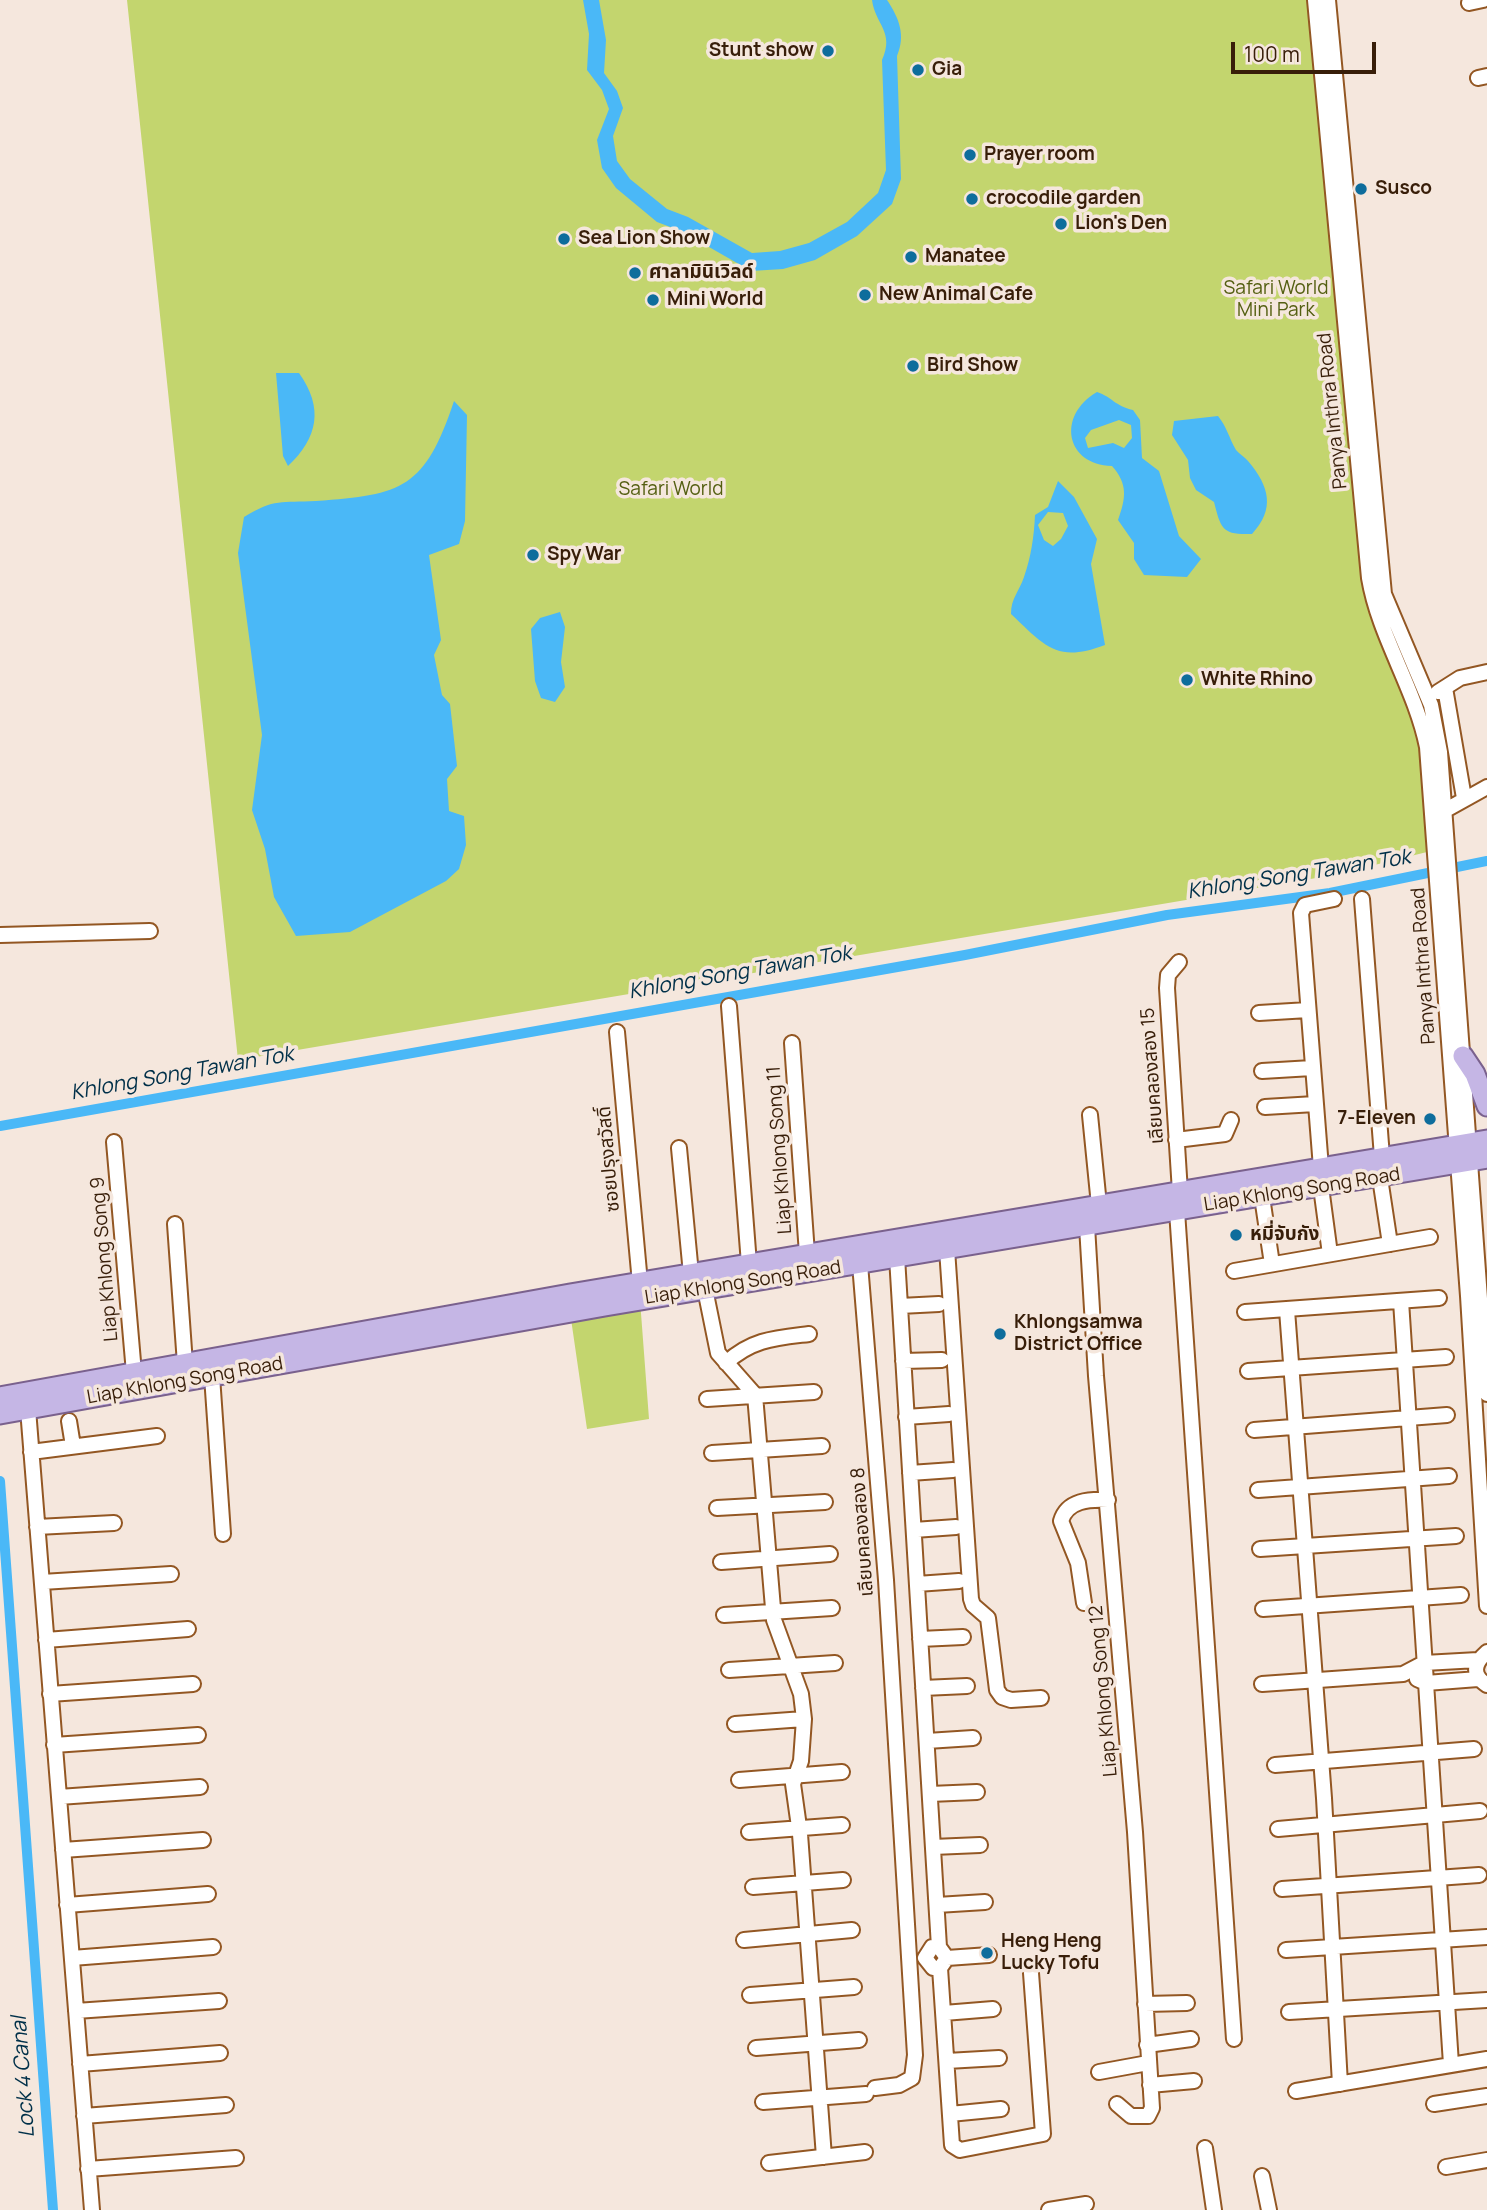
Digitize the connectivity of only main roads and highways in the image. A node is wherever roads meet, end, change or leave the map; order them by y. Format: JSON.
{"nodes":[{"id":1,"x":1463,"y":1056,"type":"road end"},
{"id":2,"x":1487,"y":1106,"type":"edge"},
{"id":3,"x":1472,"y":1152,"type":"edge"},
{"id":4,"x":1321,"y":1178,"type":"junction"},
{"id":5,"x":1179,"y":1201,"type":"junction"},
{"id":6,"x":1150,"y":1206,"type":"junction"},
{"id":7,"x":0,"y":1397,"type":"edge"},
{"id":8,"x":0,"y":1414,"type":"edge"}],
"edges":[{"from":1,"to":2,"type":"main road"},
{"from":3,"to":4,"type":"main road","name":"Liap Khlong Song Road"},
{"from":3,"to":4,"type":"main road","name":"Liap Khlong Song Road"},
{"from":4,"to":5,"type":"main road","name":"Liap Khlong Song Road"},
{"from":4,"to":5,"type":"main road","name":"Liap Khlong Song Road"},
{"from":5,"to":6,"type":"main road","name":"Liap Khlong Song Road"},
{"from":6,"to":7,"type":"main road","name":"Liap Khlong Song Road"},
{"from":6,"to":8,"type":"main road","name":"Liap Khlong Song Road"}]}
